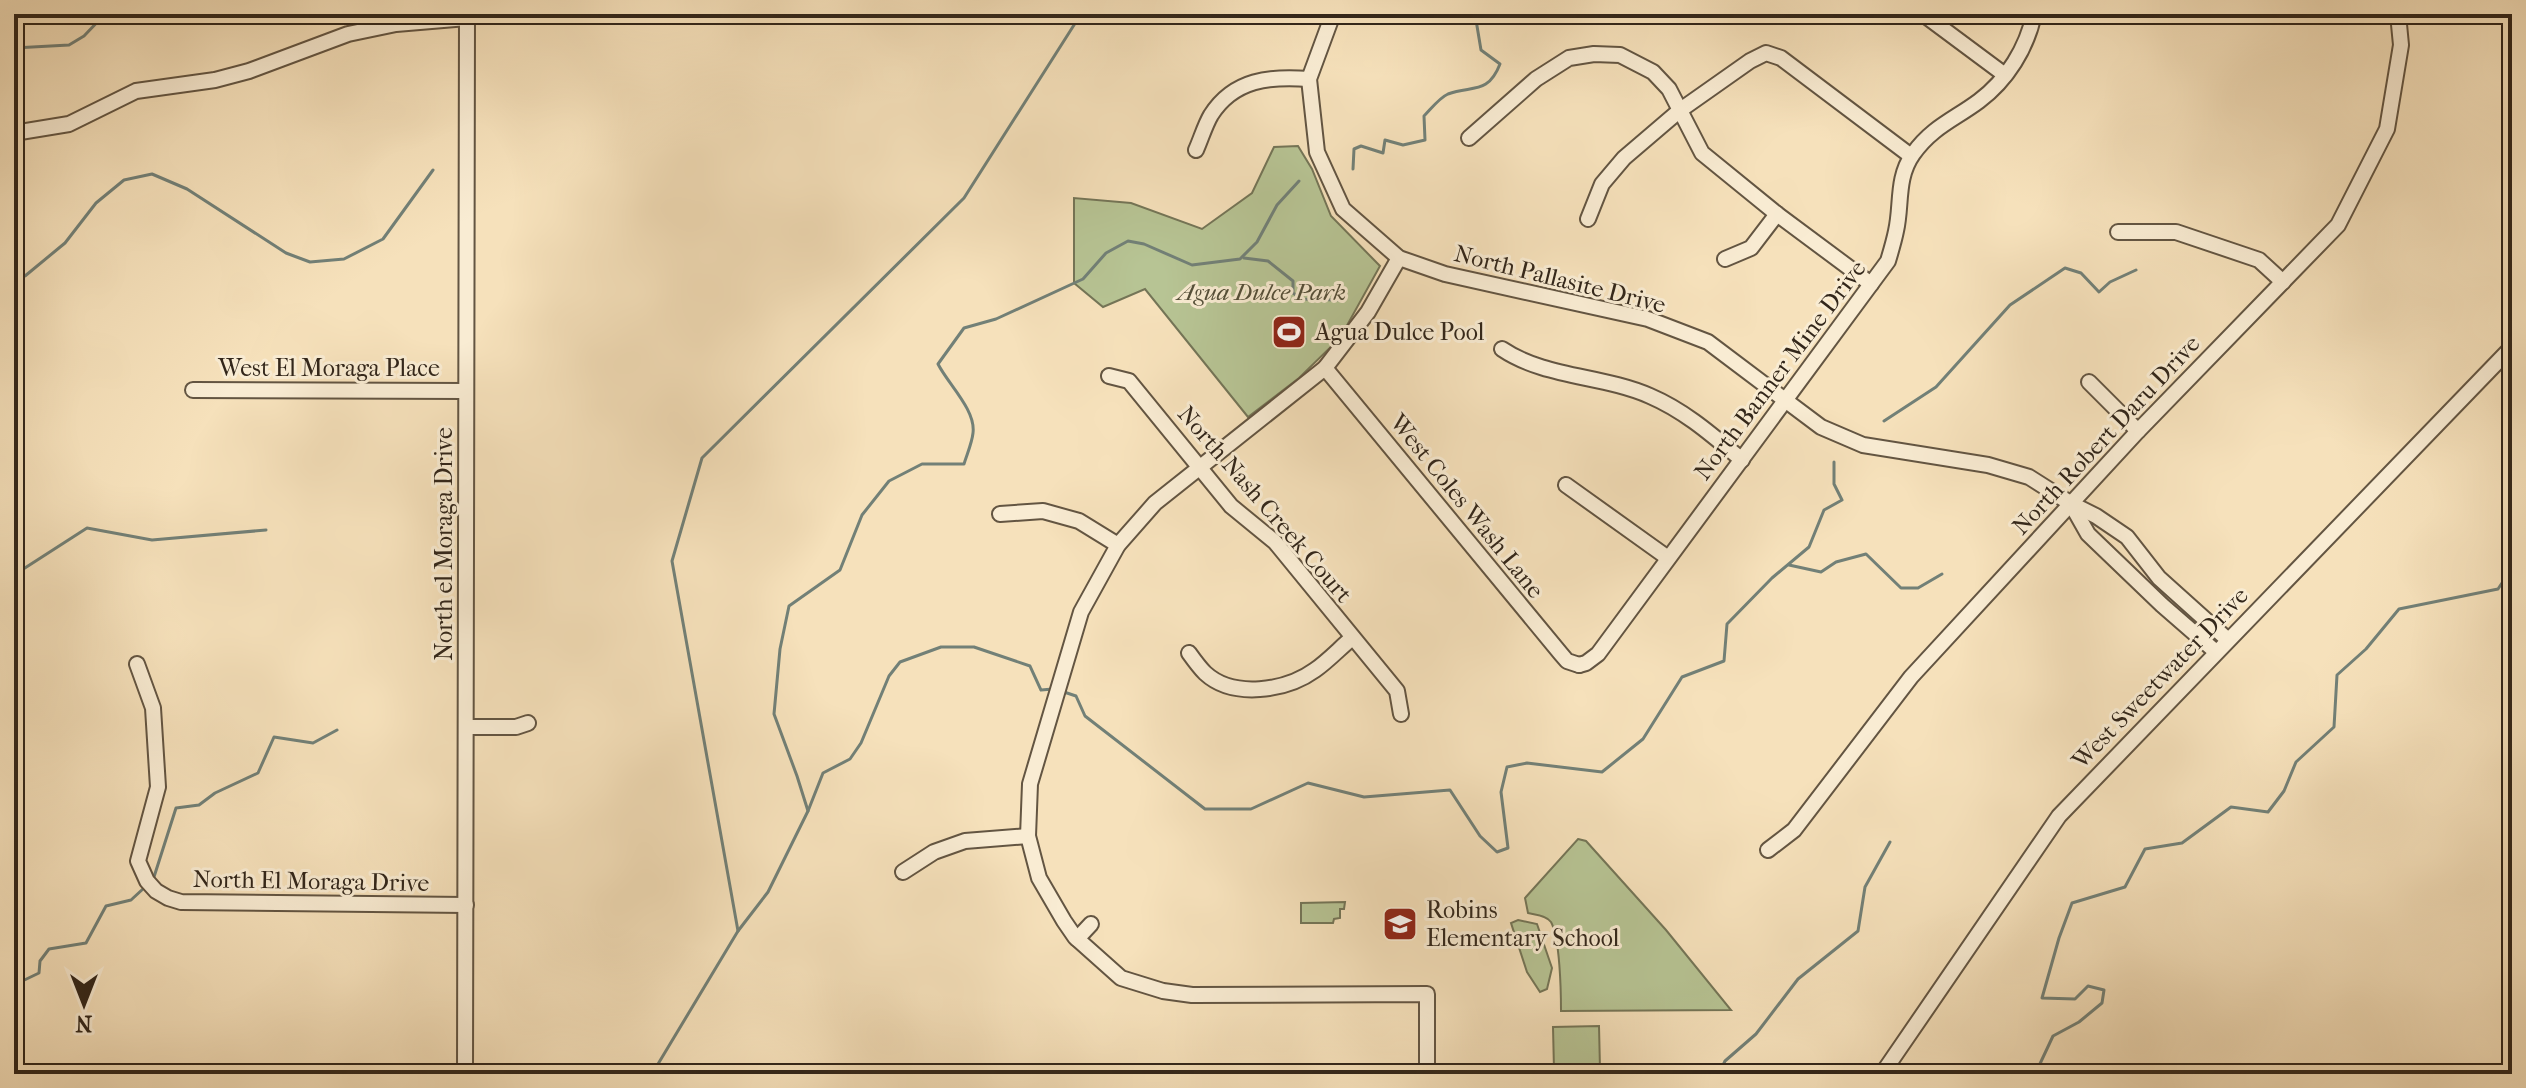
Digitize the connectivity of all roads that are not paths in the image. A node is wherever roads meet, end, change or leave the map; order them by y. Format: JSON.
{"nodes":[{"id":1,"x":1333,"y":14,"type":"edge"},
{"id":2,"x":1923,"y":14,"type":"edge"},
{"id":3,"x":2034,"y":14,"type":"edge"},
{"id":4,"x":2398,"y":14,"type":"edge"},
{"id":5,"x":467,"y":16,"type":"edge"},
{"id":6,"x":2005,"y":75,"type":"junction"},
{"id":7,"x":1309,"y":79,"type":"junction"},
{"id":8,"x":1679,"y":111,"type":"junction"},
{"id":9,"x":14,"y":133,"type":"edge"},
{"id":10,"x":1469,"y":138,"type":"dead end"},
{"id":11,"x":1196,"y":150,"type":"dead end"},
{"id":12,"x":1911,"y":156,"type":"junction"},
{"id":13,"x":1777,"y":214,"type":"junction"},
{"id":14,"x":1588,"y":219,"type":"dead end"},
{"id":15,"x":2118,"y":232,"type":"dead end"},
{"id":16,"x":1399,"y":258,"type":"junction"},
{"id":17,"x":1725,"y":259,"type":"dead end"},
{"id":18,"x":2283,"y":282,"type":"junction"},
{"id":19,"x":1871,"y":284,"type":"junction"},
{"id":20,"x":2512,"y":347,"type":"edge"},
{"id":21,"x":1502,"y":349,"type":"dead end"},
{"id":22,"x":1325,"y":368,"type":"junction"},
{"id":23,"x":1109,"y":376,"type":"dead end"},
{"id":24,"x":2089,"y":382,"type":"dead end"},
{"id":25,"x":193,"y":390,"type":"dead end"},
{"id":26,"x":466,"y":391,"type":"junction"},
{"id":27,"x":1786,"y":401,"type":"junction"},
{"id":28,"x":2138,"y":431,"type":"junction"},
{"id":29,"x":1742,"y":460,"type":"junction"},
{"id":30,"x":1200,"y":469,"type":"junction"},
{"id":31,"x":1566,"y":485,"type":"dead end"},
{"id":32,"x":2070,"y":503,"type":"junction"},
{"id":33,"x":1000,"y":514,"type":"dead end"},
{"id":34,"x":1118,"y":545,"type":"junction"},
{"id":35,"x":1668,"y":558,"type":"junction"},
{"id":36,"x":1352,"y":638,"type":"junction"},
{"id":37,"x":2228,"y":640,"type":"junction"},
{"id":38,"x":2216,"y":652,"type":"junction"},
{"id":39,"x":1189,"y":653,"type":"dead end"},
{"id":40,"x":137,"y":664,"type":"dead end"},
{"id":41,"x":1580,"y":669,"type":"joint"},
{"id":42,"x":1401,"y":714,"type":"dead end"},
{"id":43,"x":528,"y":723,"type":"dead end"},
{"id":44,"x":466,"y":727,"type":"junction"},
{"id":45,"x":1028,"y":836,"type":"junction"},
{"id":46,"x":1768,"y":850,"type":"dead end"},
{"id":47,"x":903,"y":872,"type":"dead end"},
{"id":48,"x":466,"y":905,"type":"junction"},
{"id":49,"x":1091,"y":924,"type":"dead end"},
{"id":50,"x":1077,"y":939,"type":"junction"},
{"id":51,"x":465,"y":1074,"type":"edge"},
{"id":52,"x":1427,"y":1074,"type":"edge"},
{"id":53,"x":1882,"y":1074,"type":"edge"}],
"edges":[{"from":1,"to":7,"type":"street"},
{"from":2,"to":6,"type":"street"},
{"from":3,"to":6,"type":"street","name":"North Banner Mine Drive"},
{"from":4,"to":18,"type":"street","name":"North Robert Daru Drive"},
{"from":5,"to":9,"type":"street"},
{"from":5,"to":26,"type":"street","name":"North el Moraga Drive"},
{"from":6,"to":12,"type":"street","name":"North Banner Mine Drive"},
{"from":7,"to":11,"type":"street"},
{"from":7,"to":16,"type":"street"},
{"from":8,"to":10,"type":"street"},
{"from":8,"to":12,"type":"street"},
{"from":8,"to":13,"type":"street"},
{"from":8,"to":14,"type":"street"},
{"from":12,"to":19,"type":"street","name":"North Banner Mine Drive"},
{"from":13,"to":17,"type":"street"},
{"from":13,"to":19,"type":"street"},
{"from":15,"to":18,"type":"street"},
{"from":16,"to":22,"type":"street"},
{"from":16,"to":27,"type":"street","name":"North Pallasite Drive"},
{"from":18,"to":28,"type":"street","name":"North Robert Daru Drive"},
{"from":19,"to":27,"type":"street","name":"North Banner Mine Drive"},
{"from":20,"to":37,"type":"street","name":"West Sweetwater Drive"},
{"from":21,"to":29,"type":"street"},
{"from":22,"to":30,"type":"street"},
{"from":22,"to":41,"type":"street","name":"West Coles Wash Lane"},
{"from":23,"to":30,"type":"street","name":"North Nash Creek Court"},
{"from":24,"to":28,"type":"street"},
{"from":25,"to":26,"type":"street","name":"West El Moraga Place"},
{"from":26,"to":44,"type":"street","name":"North el Moraga Drive"},
{"from":27,"to":29,"type":"street","name":"North Banner Mine Drive"},
{"from":27,"to":32,"type":"street","name":"North Pallasite Drive"},
{"from":28,"to":32,"type":"street","name":"North Robert Daru Drive"},
{"from":29,"to":35,"type":"street","name":"North Banner Mine Drive"},
{"from":30,"to":34,"type":"street"},
{"from":30,"to":36,"type":"street","name":"North Nash Creek Court"},
{"from":31,"to":35,"type":"street"},
{"from":32,"to":37,"type":"street","name":"North Pallasite Drive"},
{"from":32,"to":38,"type":"street"},
{"from":32,"to":46,"type":"street","name":"North Robert Daru Drive"},
{"from":33,"to":34,"type":"street"},
{"from":34,"to":45,"type":"street"},
{"from":35,"to":41,"type":"street","name":"North Banner Mine Drive"},
{"from":36,"to":39,"type":"street"},
{"from":36,"to":42,"type":"street","name":"North Nash Creek Court"},
{"from":37,"to":38,"type":"street","name":"West Sweetwater Drive"},
{"from":38,"to":53,"type":"street","name":"West Sweetwater Drive"},
{"from":40,"to":48,"type":"street","name":"North El Moraga Drive"},
{"from":43,"to":44,"type":"street"},
{"from":44,"to":48,"type":"street","name":"North el Moraga Drive"},
{"from":45,"to":47,"type":"street"},
{"from":45,"to":50,"type":"street"},
{"from":48,"to":51,"type":"street","name":"North el Moraga Drive"},
{"from":49,"to":50,"type":"street"},
{"from":50,"to":52,"type":"street"}]}
